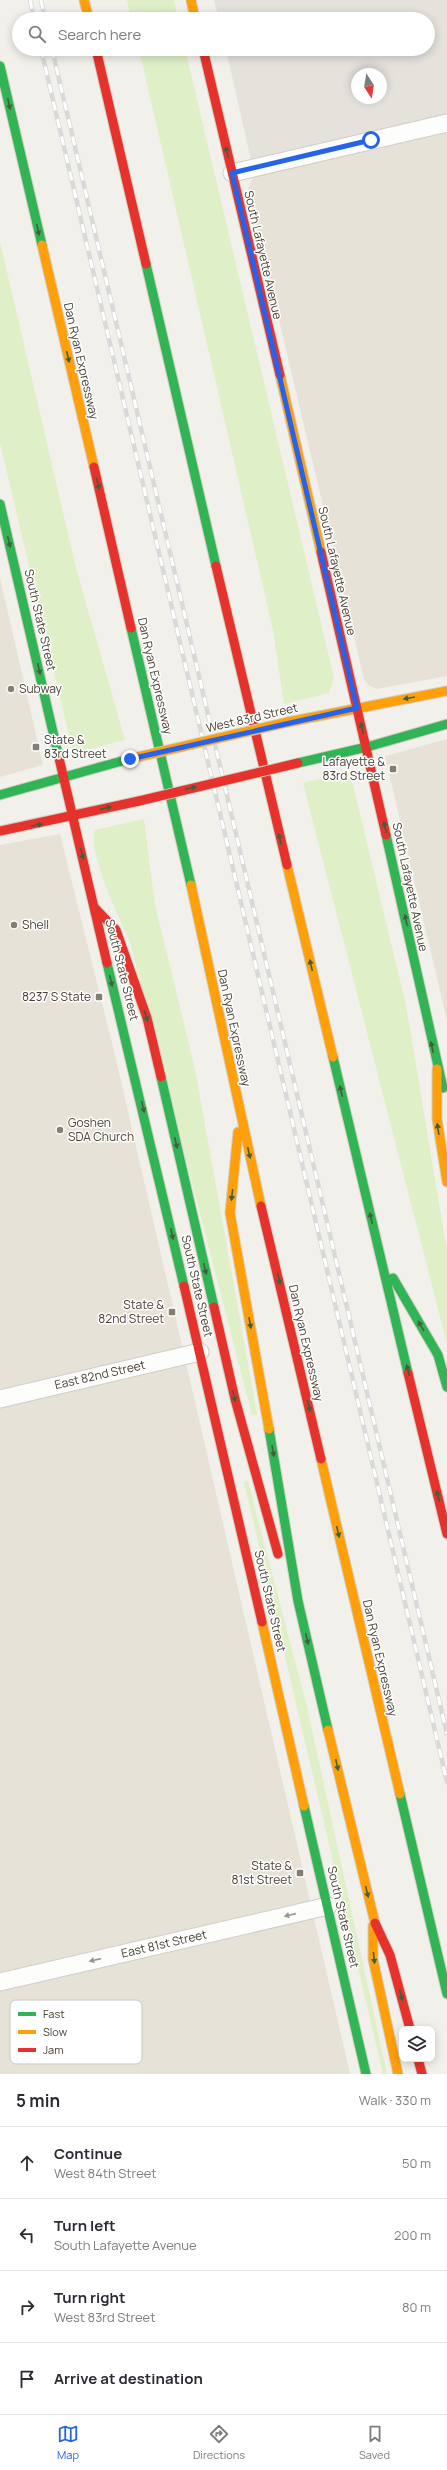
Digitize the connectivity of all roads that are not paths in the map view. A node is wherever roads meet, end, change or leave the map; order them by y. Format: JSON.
{"nodes":[{"id":1,"x":84,"y":0,"type":"edge"},
{"id":2,"x":191,"y":0,"type":"edge"},
{"id":3,"x":87,"y":12,"type":"edge"},
{"id":4,"x":194,"y":12,"type":"edge"},
{"id":5,"x":98,"y":56,"type":"edge"},
{"id":6,"x":205,"y":56,"type":"edge"},
{"id":7,"x":0,"y":66,"type":"edge"},
{"id":8,"x":447,"y":123,"type":"edge"},
{"id":9,"x":232,"y":173,"type":"junction"},
{"id":10,"x":0,"y":504,"type":"edge"},
{"id":11,"x":447,"y":691,"type":"edge"},
{"id":12,"x":357,"y":708,"type":"junction"},
{"id":13,"x":447,"y":724,"type":"edge"},
{"id":14,"x":367,"y":747,"type":"junction"},
{"id":15,"x":64,"y":776,"type":"junction"},
{"id":16,"x":0,"y":795,"type":"edge"},
{"id":17,"x":73,"y":816,"type":"junction"},
{"id":18,"x":0,"y":831,"type":"edge"},
{"id":19,"x":94,"y":907,"type":"junction"},
{"id":20,"x":437,"y":1069,"type":"junction"},
{"id":21,"x":447,"y":1098,"type":"edge"},
{"id":22,"x":240,"y":1115,"type":"junction"},
{"id":23,"x":447,"y":1182,"type":"edge"},
{"id":24,"x":380,"y":1256,"type":"junction"},
{"id":25,"x":200,"y":1352,"type":"junction"},
{"id":26,"x":447,"y":1387,"type":"edge"},
{"id":27,"x":0,"y":1399,"type":"edge"},
{"id":28,"x":447,"y":1534,"type":"edge"},
{"id":29,"x":298,"y":1601,"type":"junction"},
{"id":30,"x":328,"y":1906,"type":"junction"},
{"id":31,"x":373,"y":1919,"type":"junction"},
{"id":32,"x":0,"y":1982,"type":"edge"},
{"id":33,"x":447,"y":1994,"type":"edge"},
{"id":34,"x":409,"y":2026,"type":"edge"},
{"id":35,"x":419,"y":2062,"type":"edge"},
{"id":36,"x":366,"y":2074,"type":"edge"},
{"id":37,"x":398,"y":2074,"type":"edge"},
{"id":38,"x":422,"y":2074,"type":"edge"}],
"edges":[{"from":1,"to":3,"type":"main road"},
{"from":2,"to":4,"type":"main road"},
{"from":24,"to":5,"type":"main road","one_way":true},
{"from":9,"to":6,"type":"main road","name":"South Lafayette Avenue","one_way":true},
{"from":7,"to":22,"type":"main road","name":"Dan Ryan Expressway","one_way":true},
{"from":8,"to":9,"type":"street"},
{"from":9,"to":12,"type":"main road","name":"South Lafayette Avenue"},
{"from":10,"to":15,"type":"main road","name":"South State Street","one_way":true},
{"from":11,"to":12,"type":"main road","name":"West 83rd Street","one_way":true},
{"from":14,"to":12,"type":"main road","name":"South Lafayette Avenue","one_way":true},
{"from":12,"to":15,"type":"main road","name":"West 83rd Street","bridge":true},
{"from":13,"to":14,"type":"main road"},
{"from":17,"to":14,"type":"main road","one_way":true,"bridge":true},
{"from":20,"to":14,"type":"main road","name":"South Lafayette Avenue","one_way":true},
{"from":15,"to":16,"type":"main road","name":"West 83rd Street"},
{"from":15,"to":17,"type":"main road","name":"South State Street"},
{"from":18,"to":17,"type":"main road","one_way":true},
{"from":17,"to":19,"type":"main road","name":"South State Street","one_way":true},
{"from":19,"to":25,"type":"main road","name":"South State Street","one_way":true},
{"from":19,"to":29,"type":"main road","one_way":true},
{"from":20,"to":21,"type":"main road","name":"South Lafayette Avenue"},
{"from":23,"to":20,"type":"main road","one_way":true},
{"from":22,"to":29,"type":"main road","one_way":true},
{"from":22,"to":33,"type":"main road","name":"Dan Ryan Expressway","one_way":true},
{"from":26,"to":24,"type":"main road","one_way":true},
{"from":28,"to":24,"type":"main road","one_way":true},
{"from":25,"to":27,"type":"street","name":"East 82nd Street"},
{"from":25,"to":30,"type":"main road","name":"South State Street"},
{"from":29,"to":31,"type":"main road","one_way":true},
{"from":30,"to":32,"type":"street","name":"East 81st Street","one_way":true},
{"from":30,"to":36,"type":"main road","name":"South State Street"},
{"from":31,"to":34,"type":"main road","one_way":true},
{"from":31,"to":37,"type":"main road","one_way":true},
{"from":35,"to":38,"type":"main road"}]}
